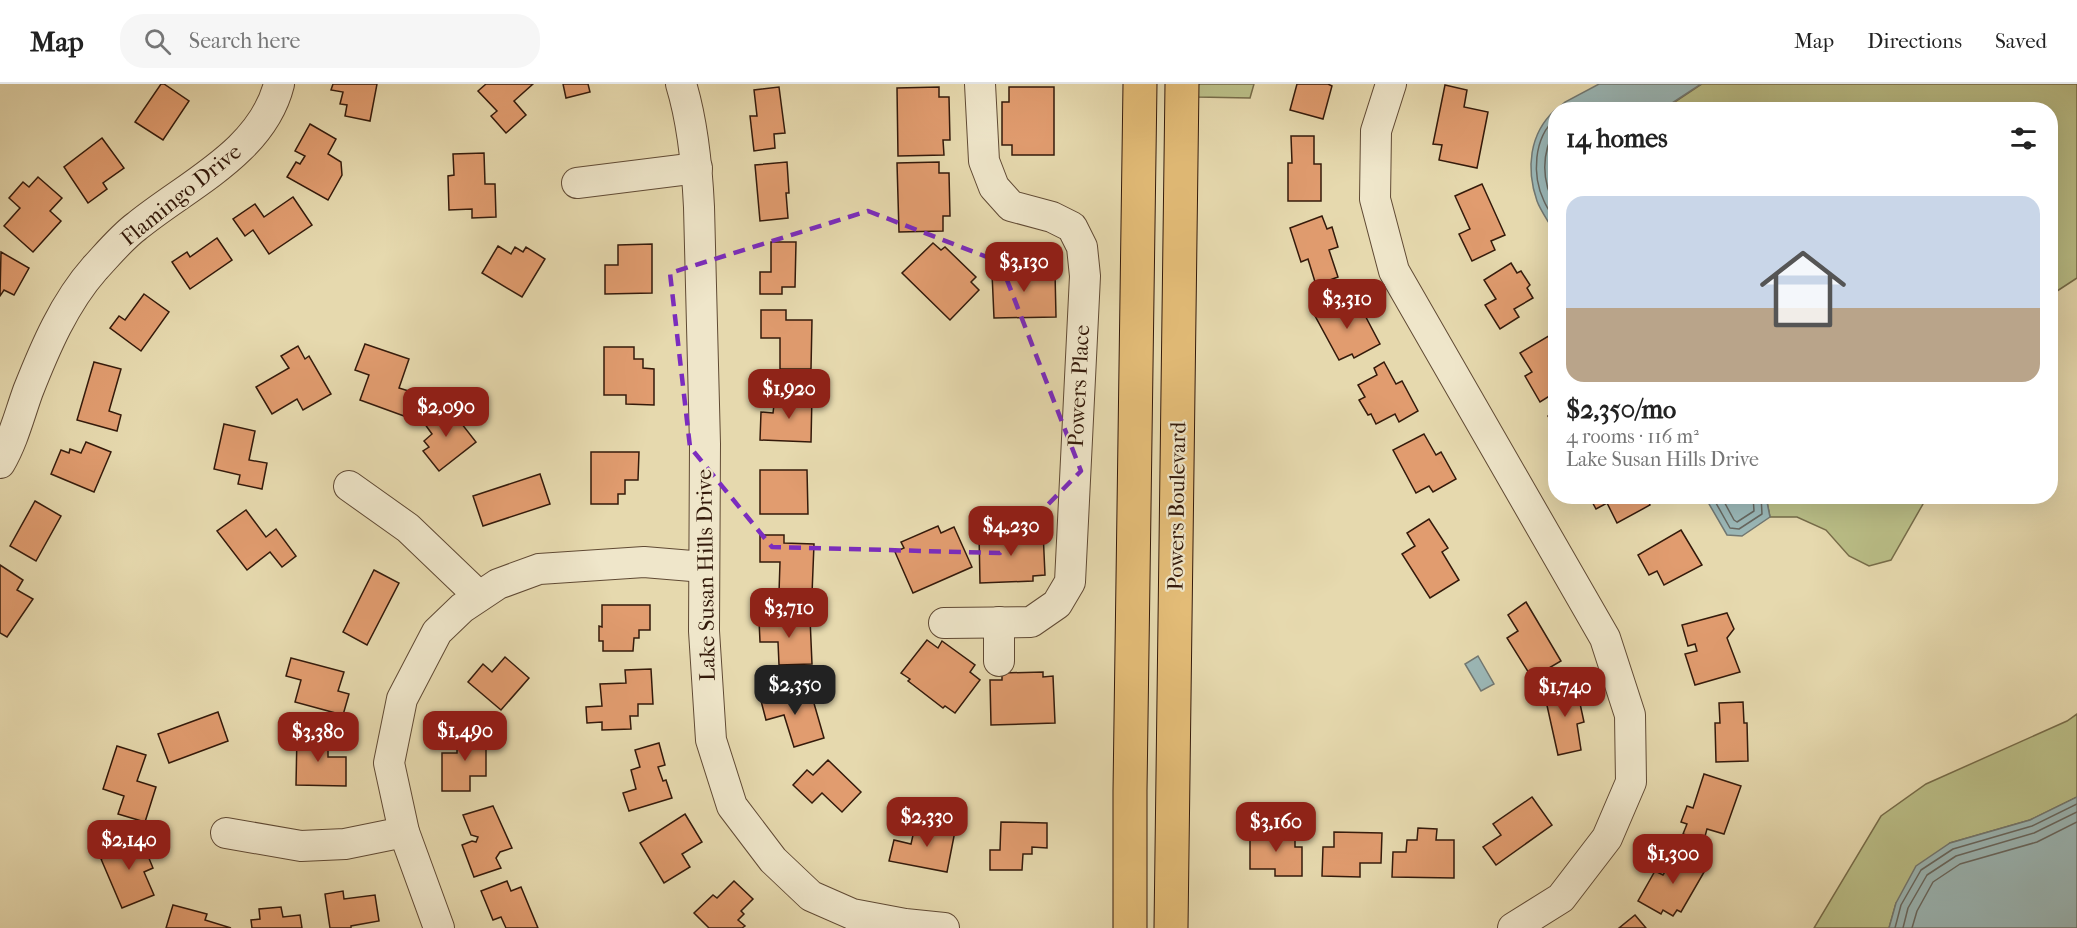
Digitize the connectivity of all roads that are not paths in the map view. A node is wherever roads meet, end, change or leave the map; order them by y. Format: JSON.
{"nodes":[{"id":1,"x":279,"y":84,"type":"edge"},
{"id":2,"x":681,"y":84,"type":"edge"},
{"id":3,"x":980,"y":84,"type":"edge"},
{"id":4,"x":1140,"y":84,"type":"edge"},
{"id":5,"x":1182,"y":84,"type":"edge"},
{"id":6,"x":1391,"y":84,"type":"edge"},
{"id":7,"x":697,"y":168,"type":"junction"},
{"id":8,"x":577,"y":183,"type":"dead end"},
{"id":9,"x":0,"y":463,"type":"edge"},
{"id":10,"x":349,"y":486,"type":"dead end"},
{"id":11,"x":704,"y":567,"type":"junction"},
{"id":12,"x":479,"y":596,"type":"junction"},
{"id":13,"x":999,"y":622,"type":"junction"},
{"id":14,"x":944,"y":623,"type":"dead end"},
{"id":15,"x":999,"y":661,"type":"dead end"},
{"id":16,"x":404,"y":832,"type":"junction"},
{"id":17,"x":226,"y":833,"type":"dead end"},
{"id":18,"x":439,"y":928,"type":"edge"},
{"id":19,"x":944,"y":928,"type":"edge"},
{"id":20,"x":1130,"y":928,"type":"edge"},
{"id":21,"x":1171,"y":928,"type":"edge"},
{"id":22,"x":1513,"y":928,"type":"edge"}],
"edges":[{"from":1,"to":9,"type":"street","name":"Flamingo Drive"},
{"from":2,"to":7,"type":"street","name":"Lake Susan Hills Drive"},
{"from":3,"to":13,"type":"street","name":"Powers Place"},
{"from":4,"to":20,"type":"main road","name":"Powers Boulevard"},
{"from":5,"to":21,"type":"main road","name":"Powers Boulevard"},
{"from":6,"to":22,"type":"street"},
{"from":7,"to":8,"type":"street"},
{"from":7,"to":11,"type":"street","name":"Lake Susan Hills Drive"},
{"from":10,"to":12,"type":"street"},
{"from":11,"to":12,"type":"street"},
{"from":11,"to":19,"type":"street","name":"Lake Susan Hills Drive"},
{"from":12,"to":16,"type":"street"},
{"from":13,"to":14,"type":"street","name":"Powers Place"},
{"from":13,"to":15,"type":"street"},
{"from":16,"to":17,"type":"street"},
{"from":16,"to":18,"type":"street"}]}
